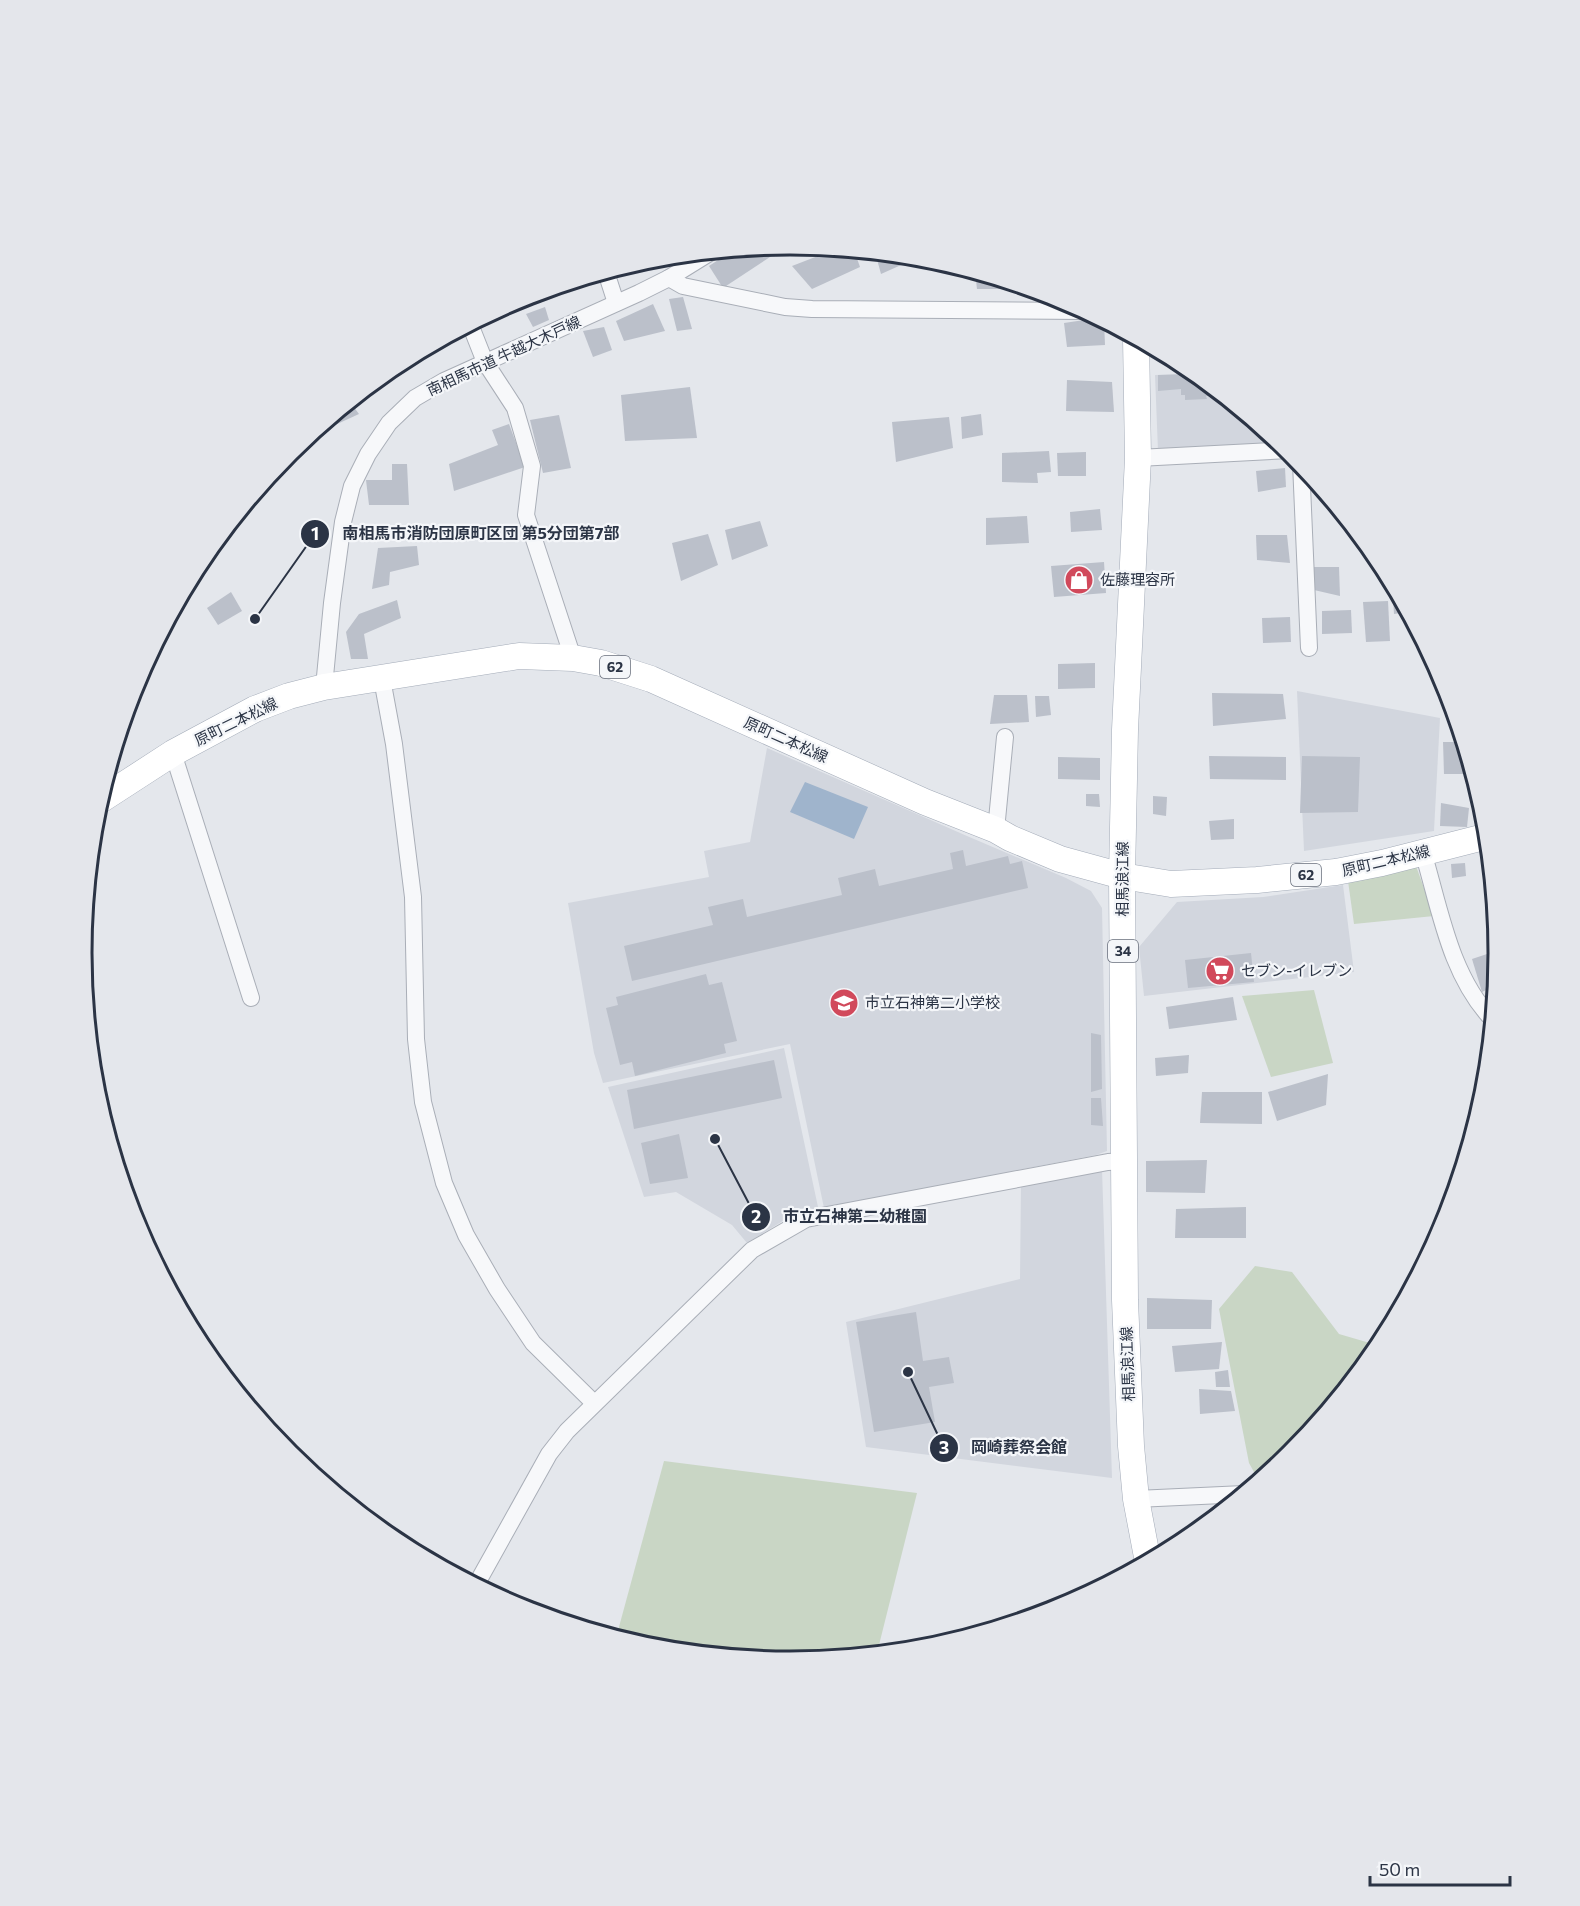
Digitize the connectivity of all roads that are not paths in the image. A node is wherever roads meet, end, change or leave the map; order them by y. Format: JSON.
{"nodes":[{"id":1,"x":698,"y":260,"type":"edge"},
{"id":2,"x":608,"y":278,"type":"edge"},
{"id":3,"x":669,"y":278,"type":"junction"},
{"id":4,"x":616,"y":303,"type":"junction"},
{"id":5,"x":1066,"y":312,"type":"edge"},
{"id":6,"x":473,"y":331,"type":"edge"},
{"id":7,"x":1136,"y":346,"type":"edge"},
{"id":8,"x":485,"y":362,"type":"junction"},
{"id":9,"x":1275,"y":451,"type":"edge"},
{"id":10,"x":1137,"y":458,"type":"junction"},
{"id":11,"x":1302,"y":478,"type":"edge"},
{"id":12,"x":1309,"y":648,"type":"dead end"},
{"id":13,"x":573,"y":658,"type":"junction"},
{"id":14,"x":381,"y":679,"type":"junction"},
{"id":15,"x":324,"y":687,"type":"junction"},
{"id":16,"x":1005,"y":737,"type":"dead end"},
{"id":17,"x":173,"y":753,"type":"junction"},
{"id":18,"x":110,"y":794,"type":"edge"},
{"id":19,"x":996,"y":830,"type":"junction"},
{"id":20,"x":1479,"y":838,"type":"edge"},
{"id":21,"x":1423,"y":852,"type":"junction"},
{"id":22,"x":1122,"y":876,"type":"junction"},
{"id":23,"x":251,"y":998,"type":"dead end"},
{"id":24,"x":1486,"y":1010,"type":"edge"},
{"id":25,"x":1126,"y":1161,"type":"junction"},
{"id":26,"x":594,"y":1403,"type":"junction"},
{"id":27,"x":1231,"y":1494,"type":"edge"},
{"id":28,"x":1136,"y":1498,"type":"junction"},
{"id":29,"x":1146,"y":1553,"type":"edge"},
{"id":30,"x":480,"y":1578,"type":"edge"}],
"edges":[{"from":1,"to":3,"type":"street","name":"南相馬市道 牛越大木戸線"},
{"from":2,"to":4,"type":"street"},
{"from":3,"to":4,"type":"street","name":"南相馬市道 牛越大木戸線"},
{"from":3,"to":5,"type":"street"},
{"from":4,"to":8,"type":"street","name":"南相馬市道 牛越大木戸線"},
{"from":6,"to":8,"type":"street"},
{"from":7,"to":10,"type":"main road","name":"相馬浪江線","number":"34"},
{"from":8,"to":13,"type":"street"},
{"from":8,"to":15,"type":"street","name":"南相馬市道 牛越大木戸線"},
{"from":9,"to":10,"type":"street"},
{"from":10,"to":22,"type":"main road","name":"相馬浪江線","number":"34"},
{"from":11,"to":12,"type":"street"},
{"from":13,"to":14,"type":"main road","name":"原町二本松線","number":"62"},
{"from":13,"to":19,"type":"main road","name":"原町二本松線","number":"62"},
{"from":14,"to":15,"type":"main road","name":"原町二本松線","number":"62"},
{"from":14,"to":26,"type":"street"},
{"from":15,"to":17,"type":"main road","name":"原町二本松線","number":"62"},
{"from":16,"to":19,"type":"street"},
{"from":17,"to":18,"type":"main road","name":"原町二本松線","number":"62"},
{"from":17,"to":23,"type":"street"},
{"from":19,"to":22,"type":"main road","name":"原町二本松線","number":"62"},
{"from":20,"to":21,"type":"main road","name":"原町二本松線","number":"62"},
{"from":21,"to":22,"type":"main road","name":"原町二本松線","number":"62"},
{"from":21,"to":24,"type":"street"},
{"from":22,"to":25,"type":"main road","name":"相馬浪江線","number":"34"},
{"from":25,"to":26,"type":"street"},
{"from":25,"to":28,"type":"main road","name":"相馬浪江線","number":"34"},
{"from":26,"to":30,"type":"street"},
{"from":27,"to":28,"type":"street"},
{"from":28,"to":29,"type":"main road","name":"相馬浪江線","number":"34"}]}
